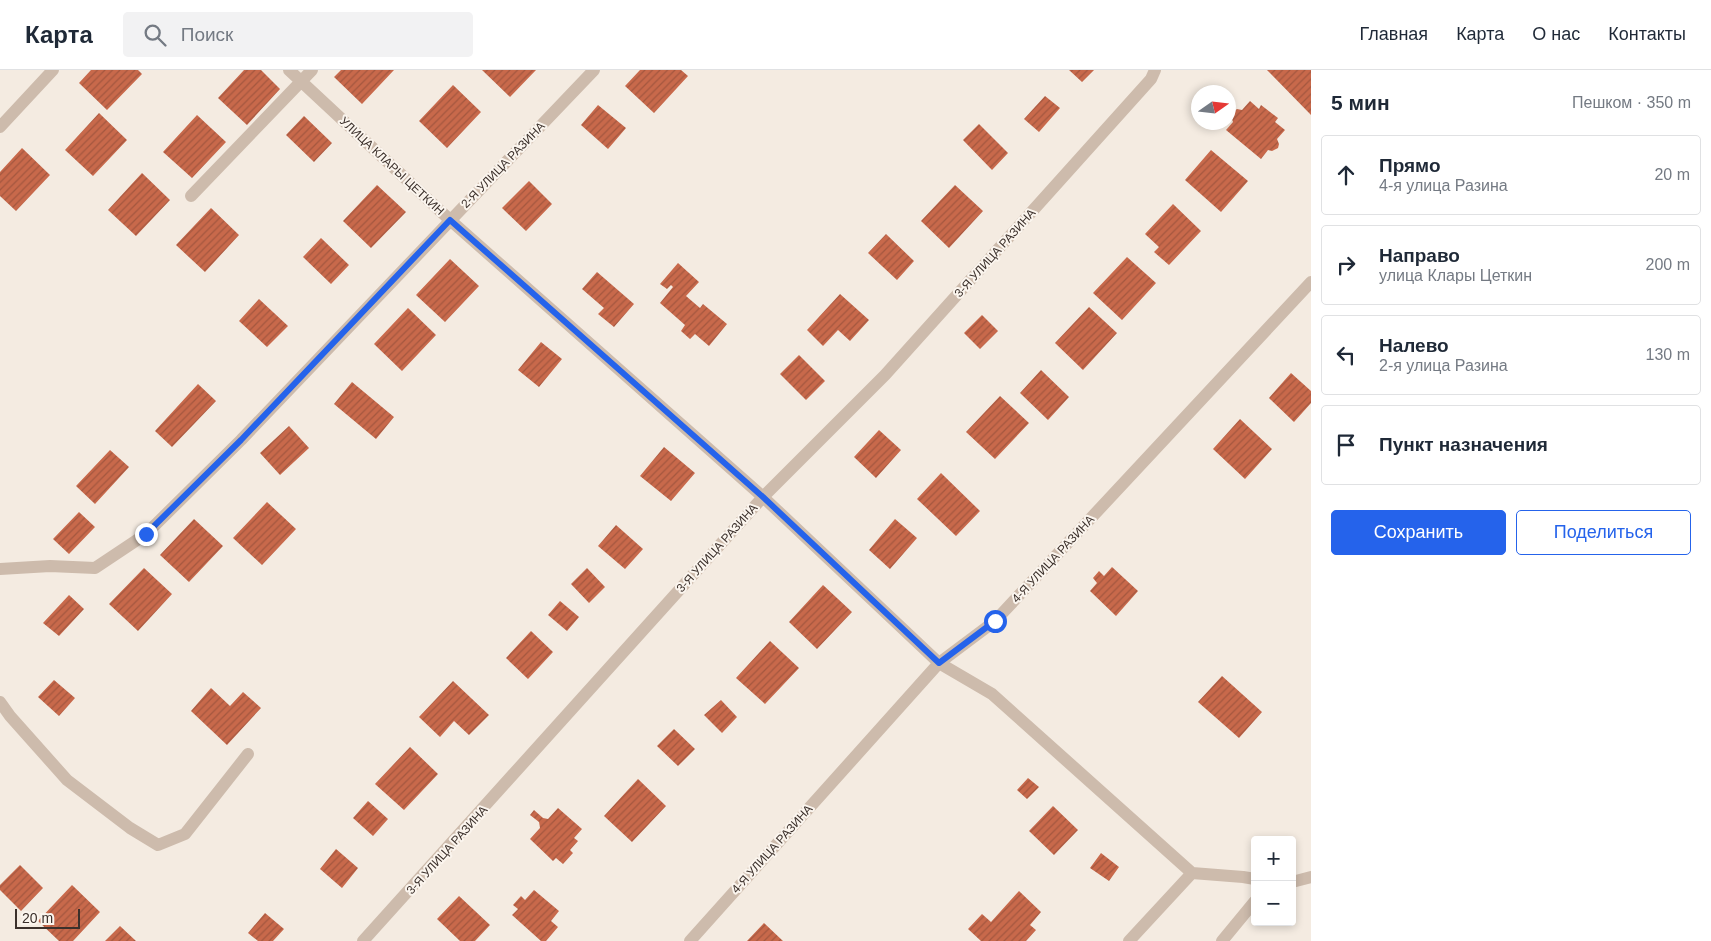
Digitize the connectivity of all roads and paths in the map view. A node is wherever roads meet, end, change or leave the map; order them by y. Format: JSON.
{"nodes":[{"id":1,"x":53,"y":70,"type":"edge"},
{"id":2,"x":289,"y":70,"type":"edge"},
{"id":3,"x":312,"y":70,"type":"edge"},
{"id":4,"x":594,"y":70,"type":"edge"},
{"id":5,"x":1155,"y":70,"type":"edge"},
{"id":6,"x":302,"y":82,"type":"junction"},
{"id":7,"x":0,"y":126,"type":"edge"},
{"id":8,"x":191,"y":196,"type":"dead end"},
{"id":9,"x":450,"y":220,"type":"junction"},
{"id":10,"x":1311,"y":282,"type":"edge"},
{"id":11,"x":763,"y":497,"type":"junction"},
{"id":12,"x":0,"y":569,"type":"edge"},
{"id":13,"x":939,"y":663,"type":"junction"},
{"id":14,"x":0,"y":702,"type":"edge"},
{"id":15,"x":248,"y":754,"type":"dead end"},
{"id":16,"x":1192,"y":873,"type":"junction"},
{"id":17,"x":1311,"y":877,"type":"edge"},
{"id":18,"x":1251,"y":878,"type":"edge"},
{"id":19,"x":1296,"y":881,"type":"edge"},
{"id":20,"x":1251,"y":906,"type":"edge"},
{"id":21,"x":363,"y":941,"type":"edge"},
{"id":22,"x":690,"y":941,"type":"edge"},
{"id":23,"x":1129,"y":941,"type":"edge"},
{"id":24,"x":1222,"y":941,"type":"edge"}],
"edges":[{"from":1,"to":7,"type":"street"},
{"from":2,"to":6,"type":"street","name":"УЛИЦА КЛАРЫ ЦЕТКИН"},
{"from":3,"to":6,"type":"street"},
{"from":4,"to":9,"type":"street","name":"2-Я УЛИЦА РАЗИНА"},
{"from":5,"to":11,"type":"street","name":"3-Я УЛИЦА РАЗИНА"},
{"from":6,"to":8,"type":"street"},
{"from":6,"to":9,"type":"street","name":"УЛИЦА КЛАРЫ ЦЕТКИН"},
{"from":9,"to":11,"type":"street","name":"УЛИЦА КЛАРЫ ЦЕТКИН"},
{"from":9,"to":12,"type":"street","name":"2-Я УЛИЦА РАЗИНА"},
{"from":10,"to":13,"type":"street","name":"4-Я УЛИЦА РАЗИНА"},
{"from":11,"to":13,"type":"street","name":"УЛИЦА КЛАРЫ ЦЕТКИН"},
{"from":11,"to":21,"type":"street","name":"3-Я УЛИЦА РАЗИНА"},
{"from":13,"to":16,"type":"street","name":"УЛИЦА КЛАРЫ ЦЕТКИН"},
{"from":13,"to":22,"type":"street","name":"4-Я УЛИЦА РАЗИНА"},
{"from":14,"to":15,"type":"street"},
{"from":16,"to":18,"type":"street"},
{"from":16,"to":23,"type":"street"},
{"from":17,"to":19,"type":"street"},
{"from":20,"to":24,"type":"street"}]}
